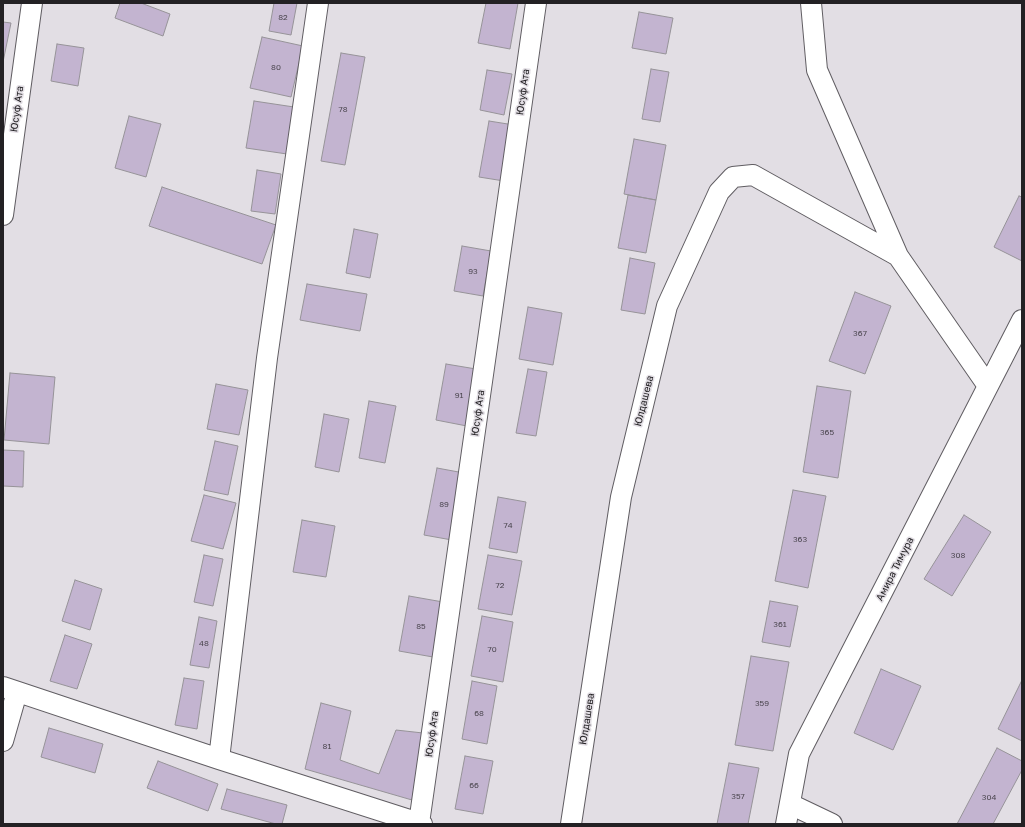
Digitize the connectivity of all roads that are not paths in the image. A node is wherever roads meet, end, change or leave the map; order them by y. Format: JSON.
{"nodes":[{"id":1,"x":32,"y":3,"type":"edge"},
{"id":2,"x":318,"y":3,"type":"edge"},
{"id":3,"x":536,"y":3,"type":"edge"},
{"id":4,"x":811,"y":3,"type":"edge"},
{"id":5,"x":3,"y":215,"type":"edge"},
{"id":6,"x":898,"y":256,"type":"junction"},
{"id":7,"x":1022,"y":320,"type":"edge"},
{"id":8,"x":988,"y":386,"type":"junction"},
{"id":9,"x":10,"y":689,"type":"edge"},
{"id":10,"x":3,"y":742,"type":"edge"},
{"id":11,"x":219,"y":759,"type":"junction"},
{"id":12,"x":790,"y":804,"type":"junction"},
{"id":13,"x":421,"y":824,"type":"edge"},
{"id":14,"x":571,"y":824,"type":"edge"},
{"id":15,"x":786,"y":824,"type":"edge"},
{"id":16,"x":832,"y":824,"type":"edge"}],
"edges":[{"from":1,"to":5,"type":"street","name":"Юсуф Ата"},
{"from":2,"to":11,"type":"street"},
{"from":3,"to":13,"type":"street","name":"Юсуф Ата"},
{"from":4,"to":6,"type":"street"},
{"from":6,"to":8,"type":"street"},
{"from":6,"to":14,"type":"street","name":"Юлдашева"},
{"from":7,"to":8,"type":"street","name":"Амира Тимура"},
{"from":8,"to":12,"type":"street","name":"Амира Тимура"},
{"from":9,"to":10,"type":"street"},
{"from":9,"to":11,"type":"street"},
{"from":11,"to":13,"type":"street"},
{"from":12,"to":15,"type":"street","name":"Амира Тимура"},
{"from":12,"to":16,"type":"street"}]}
